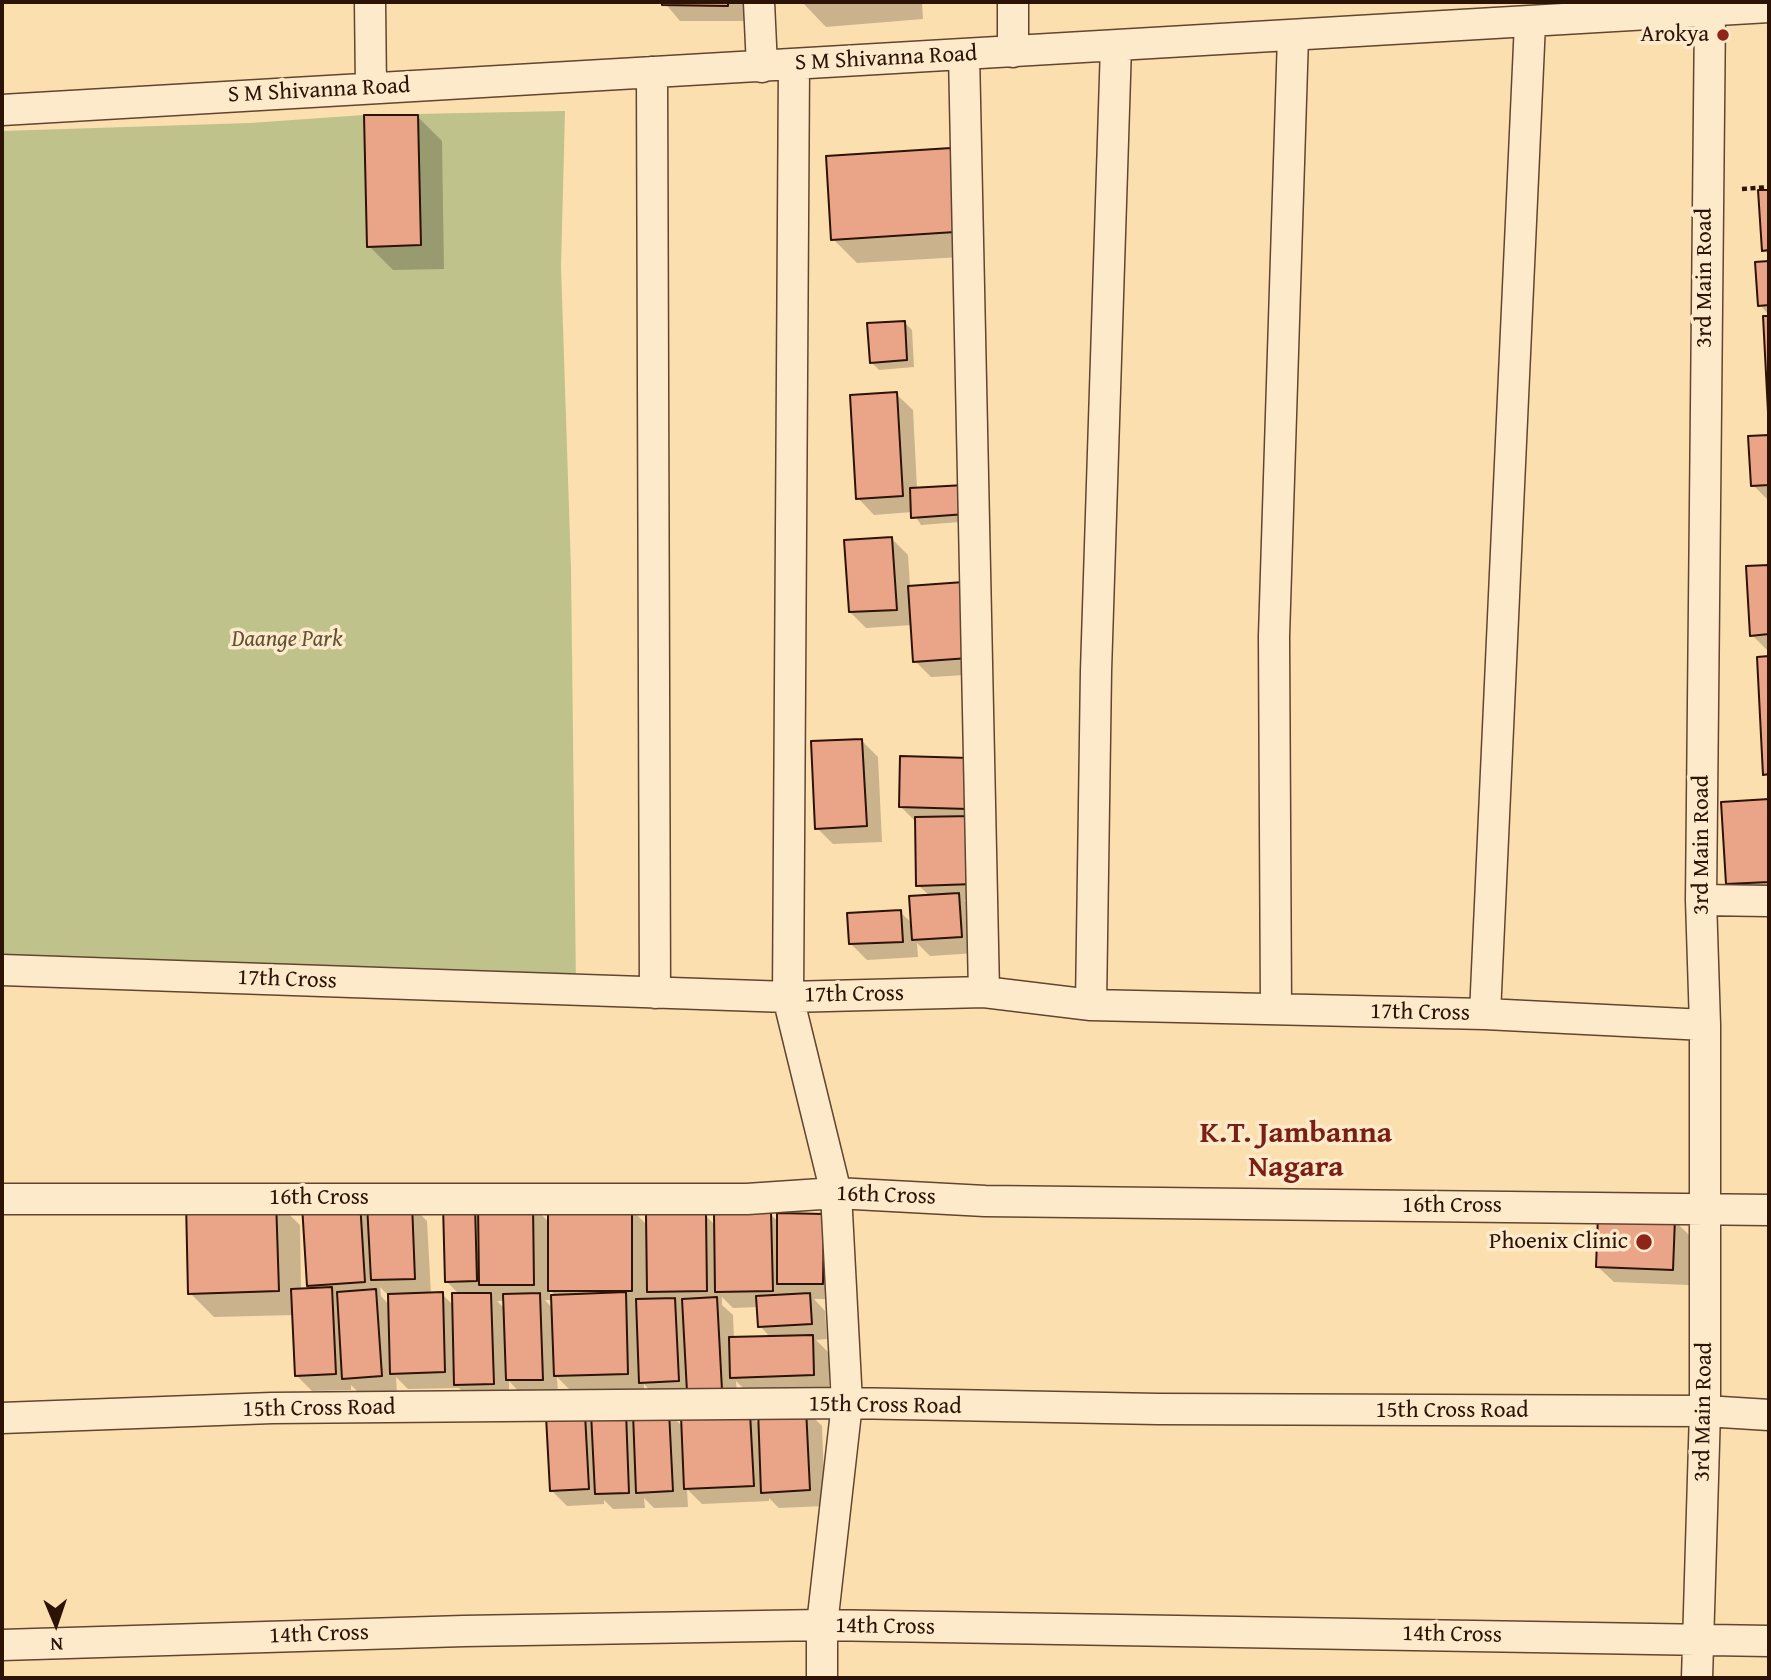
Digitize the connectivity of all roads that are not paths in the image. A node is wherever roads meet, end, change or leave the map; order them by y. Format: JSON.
{"nodes":[{"id":1,"x":370,"y":2,"type":"edge"},
{"id":2,"x":758,"y":2,"type":"edge"},
{"id":3,"x":1013,"y":2,"type":"edge"},
{"id":4,"x":1769,"y":7,"type":"edge"},
{"id":5,"x":1710,"y":12,"type":"junction"},
{"id":6,"x":1530,"y":23,"type":"junction"},
{"id":7,"x":1293,"y":36,"type":"junction"},
{"id":8,"x":1116,"y":46,"type":"junction"},
{"id":9,"x":1013,"y":52,"type":"junction"},
{"id":10,"x":964,"y":54,"type":"junction"},
{"id":11,"x":794,"y":64,"type":"junction"},
{"id":12,"x":761,"y":66,"type":"junction"},
{"id":13,"x":652,"y":72,"type":"junction"},
{"id":14,"x":371,"y":88,"type":"junction"},
{"id":15,"x":2,"y":110,"type":"edge"},
{"id":16,"x":1701,"y":900,"type":"junction"},
{"id":17,"x":1769,"y":901,"type":"edge"},
{"id":18,"x":2,"y":970,"type":"edge"},
{"id":19,"x":984,"y":992,"type":"junction"},
{"id":20,"x":655,"y":993,"type":"junction"},
{"id":21,"x":788,"y":997,"type":"junction"},
{"id":22,"x":1091,"y":1005,"type":"junction"},
{"id":23,"x":1276,"y":1009,"type":"junction"},
{"id":24,"x":1485,"y":1014,"type":"junction"},
{"id":25,"x":1705,"y":1025,"type":"junction"},
{"id":26,"x":836,"y":1193,"type":"junction"},
{"id":27,"x":2,"y":1199,"type":"edge"},
{"id":28,"x":1705,"y":1206,"type":"junction"},
{"id":29,"x":1769,"y":1210,"type":"edge"},
{"id":30,"x":846,"y":1403,"type":"junction"},
{"id":31,"x":1705,"y":1411,"type":"junction"},
{"id":32,"x":1769,"y":1415,"type":"edge"},
{"id":33,"x":2,"y":1418,"type":"edge"},
{"id":34,"x":821,"y":1625,"type":"junction"},
{"id":35,"x":1696,"y":1640,"type":"junction"},
{"id":36,"x":1769,"y":1641,"type":"edge"},
{"id":37,"x":2,"y":1645,"type":"edge"},
{"id":38,"x":822,"y":1678,"type":"edge"},
{"id":39,"x":1697,"y":1678,"type":"edge"}],
"edges":[{"from":1,"to":14,"type":"street"},
{"from":2,"to":12,"type":"street"},
{"from":3,"to":9,"type":"street"},
{"from":4,"to":5,"type":"street","name":"S M Shivanna Road"},
{"from":5,"to":6,"type":"street","name":"S M Shivanna Road"},
{"from":5,"to":16,"type":"street","name":"3rd Main Road"},
{"from":6,"to":7,"type":"street","name":"S M Shivanna Road"},
{"from":6,"to":24,"type":"street"},
{"from":7,"to":8,"type":"street","name":"S M Shivanna Road"},
{"from":7,"to":23,"type":"street"},
{"from":8,"to":9,"type":"street","name":"S M Shivanna Road"},
{"from":8,"to":22,"type":"street"},
{"from":9,"to":10,"type":"street","name":"S M Shivanna Road"},
{"from":10,"to":11,"type":"street","name":"S M Shivanna Road"},
{"from":10,"to":19,"type":"street"},
{"from":11,"to":12,"type":"street","name":"S M Shivanna Road"},
{"from":11,"to":21,"type":"street"},
{"from":12,"to":13,"type":"street","name":"S M Shivanna Road"},
{"from":13,"to":14,"type":"street","name":"S M Shivanna Road"},
{"from":13,"to":20,"type":"street"},
{"from":14,"to":15,"type":"street","name":"S M Shivanna Road"},
{"from":16,"to":17,"type":"street"},
{"from":16,"to":25,"type":"street","name":"3rd Main Road"},
{"from":18,"to":20,"type":"street","name":"17th Cross"},
{"from":19,"to":21,"type":"street","name":"17th Cross"},
{"from":19,"to":22,"type":"street","name":"17th Cross"},
{"from":20,"to":21,"type":"street","name":"17th Cross"},
{"from":21,"to":26,"type":"street"},
{"from":22,"to":23,"type":"street","name":"17th Cross"},
{"from":23,"to":24,"type":"street","name":"17th Cross"},
{"from":24,"to":25,"type":"street","name":"17th Cross"},
{"from":25,"to":28,"type":"street","name":"3rd Main Road"},
{"from":26,"to":27,"type":"street","name":"16th Cross"},
{"from":26,"to":28,"type":"street","name":"16th Cross"},
{"from":26,"to":30,"type":"street"},
{"from":28,"to":29,"type":"street","name":"16th Cross"},
{"from":28,"to":31,"type":"street","name":"3rd Main Road"},
{"from":30,"to":31,"type":"street","name":"15th Cross Road"},
{"from":30,"to":33,"type":"street","name":"15th Cross Road"},
{"from":30,"to":34,"type":"street"},
{"from":31,"to":32,"type":"street","name":"15th Cross Road"},
{"from":31,"to":35,"type":"street","name":"3rd Main Road"},
{"from":34,"to":35,"type":"street","name":"14th Cross"},
{"from":34,"to":37,"type":"street","name":"14th Cross"},
{"from":34,"to":38,"type":"street"},
{"from":35,"to":36,"type":"street","name":"14th Cross"},
{"from":35,"to":39,"type":"street","name":"3rd Main Road"}]}
